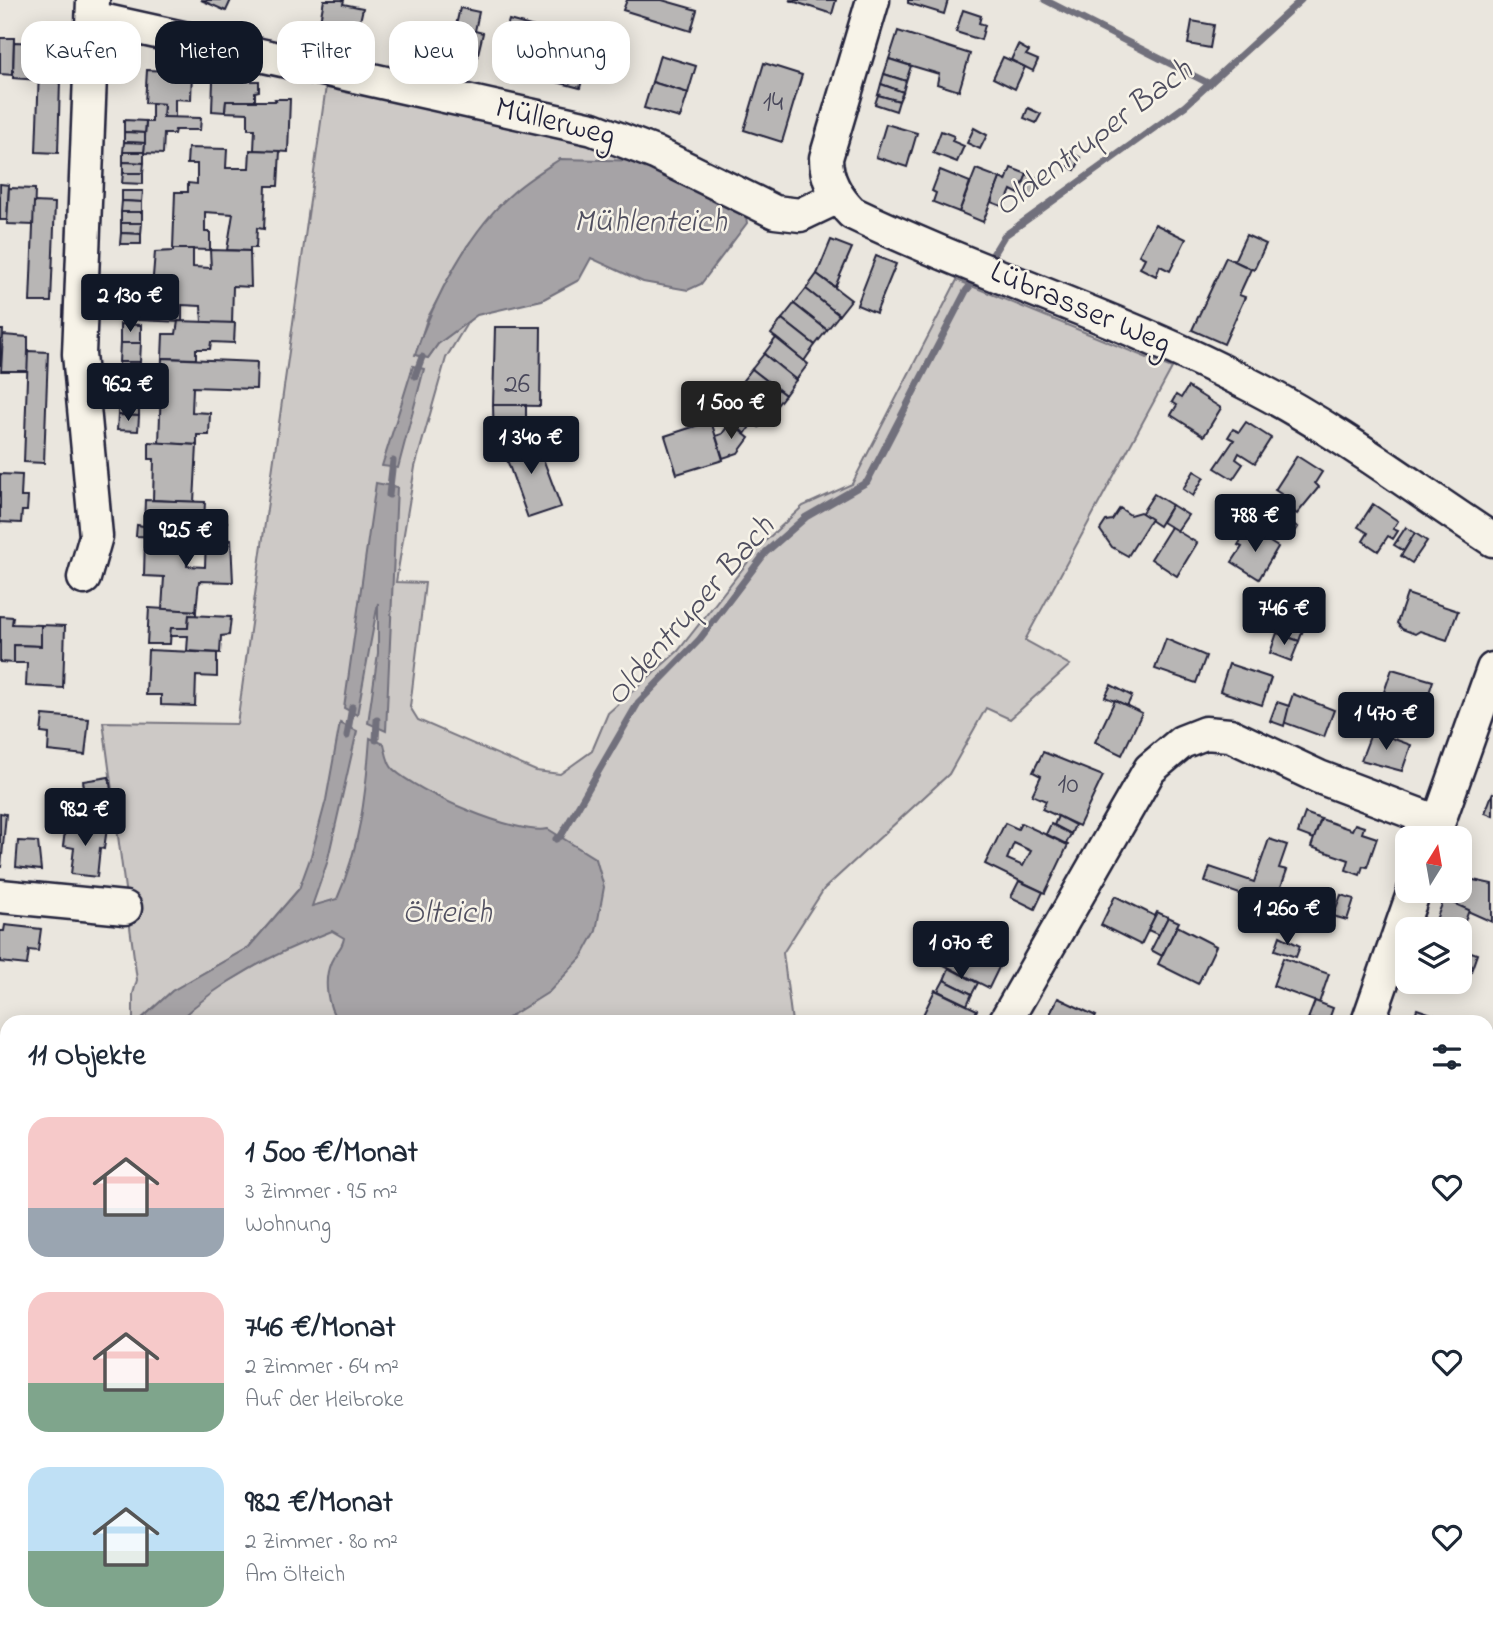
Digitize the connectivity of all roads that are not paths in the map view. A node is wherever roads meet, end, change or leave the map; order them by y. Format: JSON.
{"nodes":[{"id":1,"x":873,"y":0,"type":"edge"},
{"id":2,"x":93,"y":9,"type":"edge"},
{"id":3,"x":838,"y":197,"type":"junction"},
{"id":4,"x":1493,"y":540,"type":"edge"},
{"id":5,"x":84,"y":578,"type":"dead end"},
{"id":6,"x":1493,"y":669,"type":"edge"},
{"id":7,"x":1427,"y":826,"type":"edge"},
{"id":8,"x":1437,"y":826,"type":"edge"},
{"id":9,"x":0,"y":895,"type":"edge"},
{"id":10,"x":1410,"y":903,"type":"edge"},
{"id":11,"x":125,"y":908,"type":"dead end"},
{"id":12,"x":1009,"y":1015,"type":"edge"},
{"id":13,"x":1370,"y":1015,"type":"edge"}],
"edges":[{"from":1,"to":3,"type":"street"},
{"from":2,"to":3,"type":"street","name":"Müllerweg"},
{"from":2,"to":5,"type":"street"},
{"from":3,"to":4,"type":"street","name":"Lübrasser Weg"},
{"from":6,"to":8,"type":"street"},
{"from":7,"to":12,"type":"street"},
{"from":9,"to":11,"type":"street"},
{"from":10,"to":13,"type":"street"}]}
